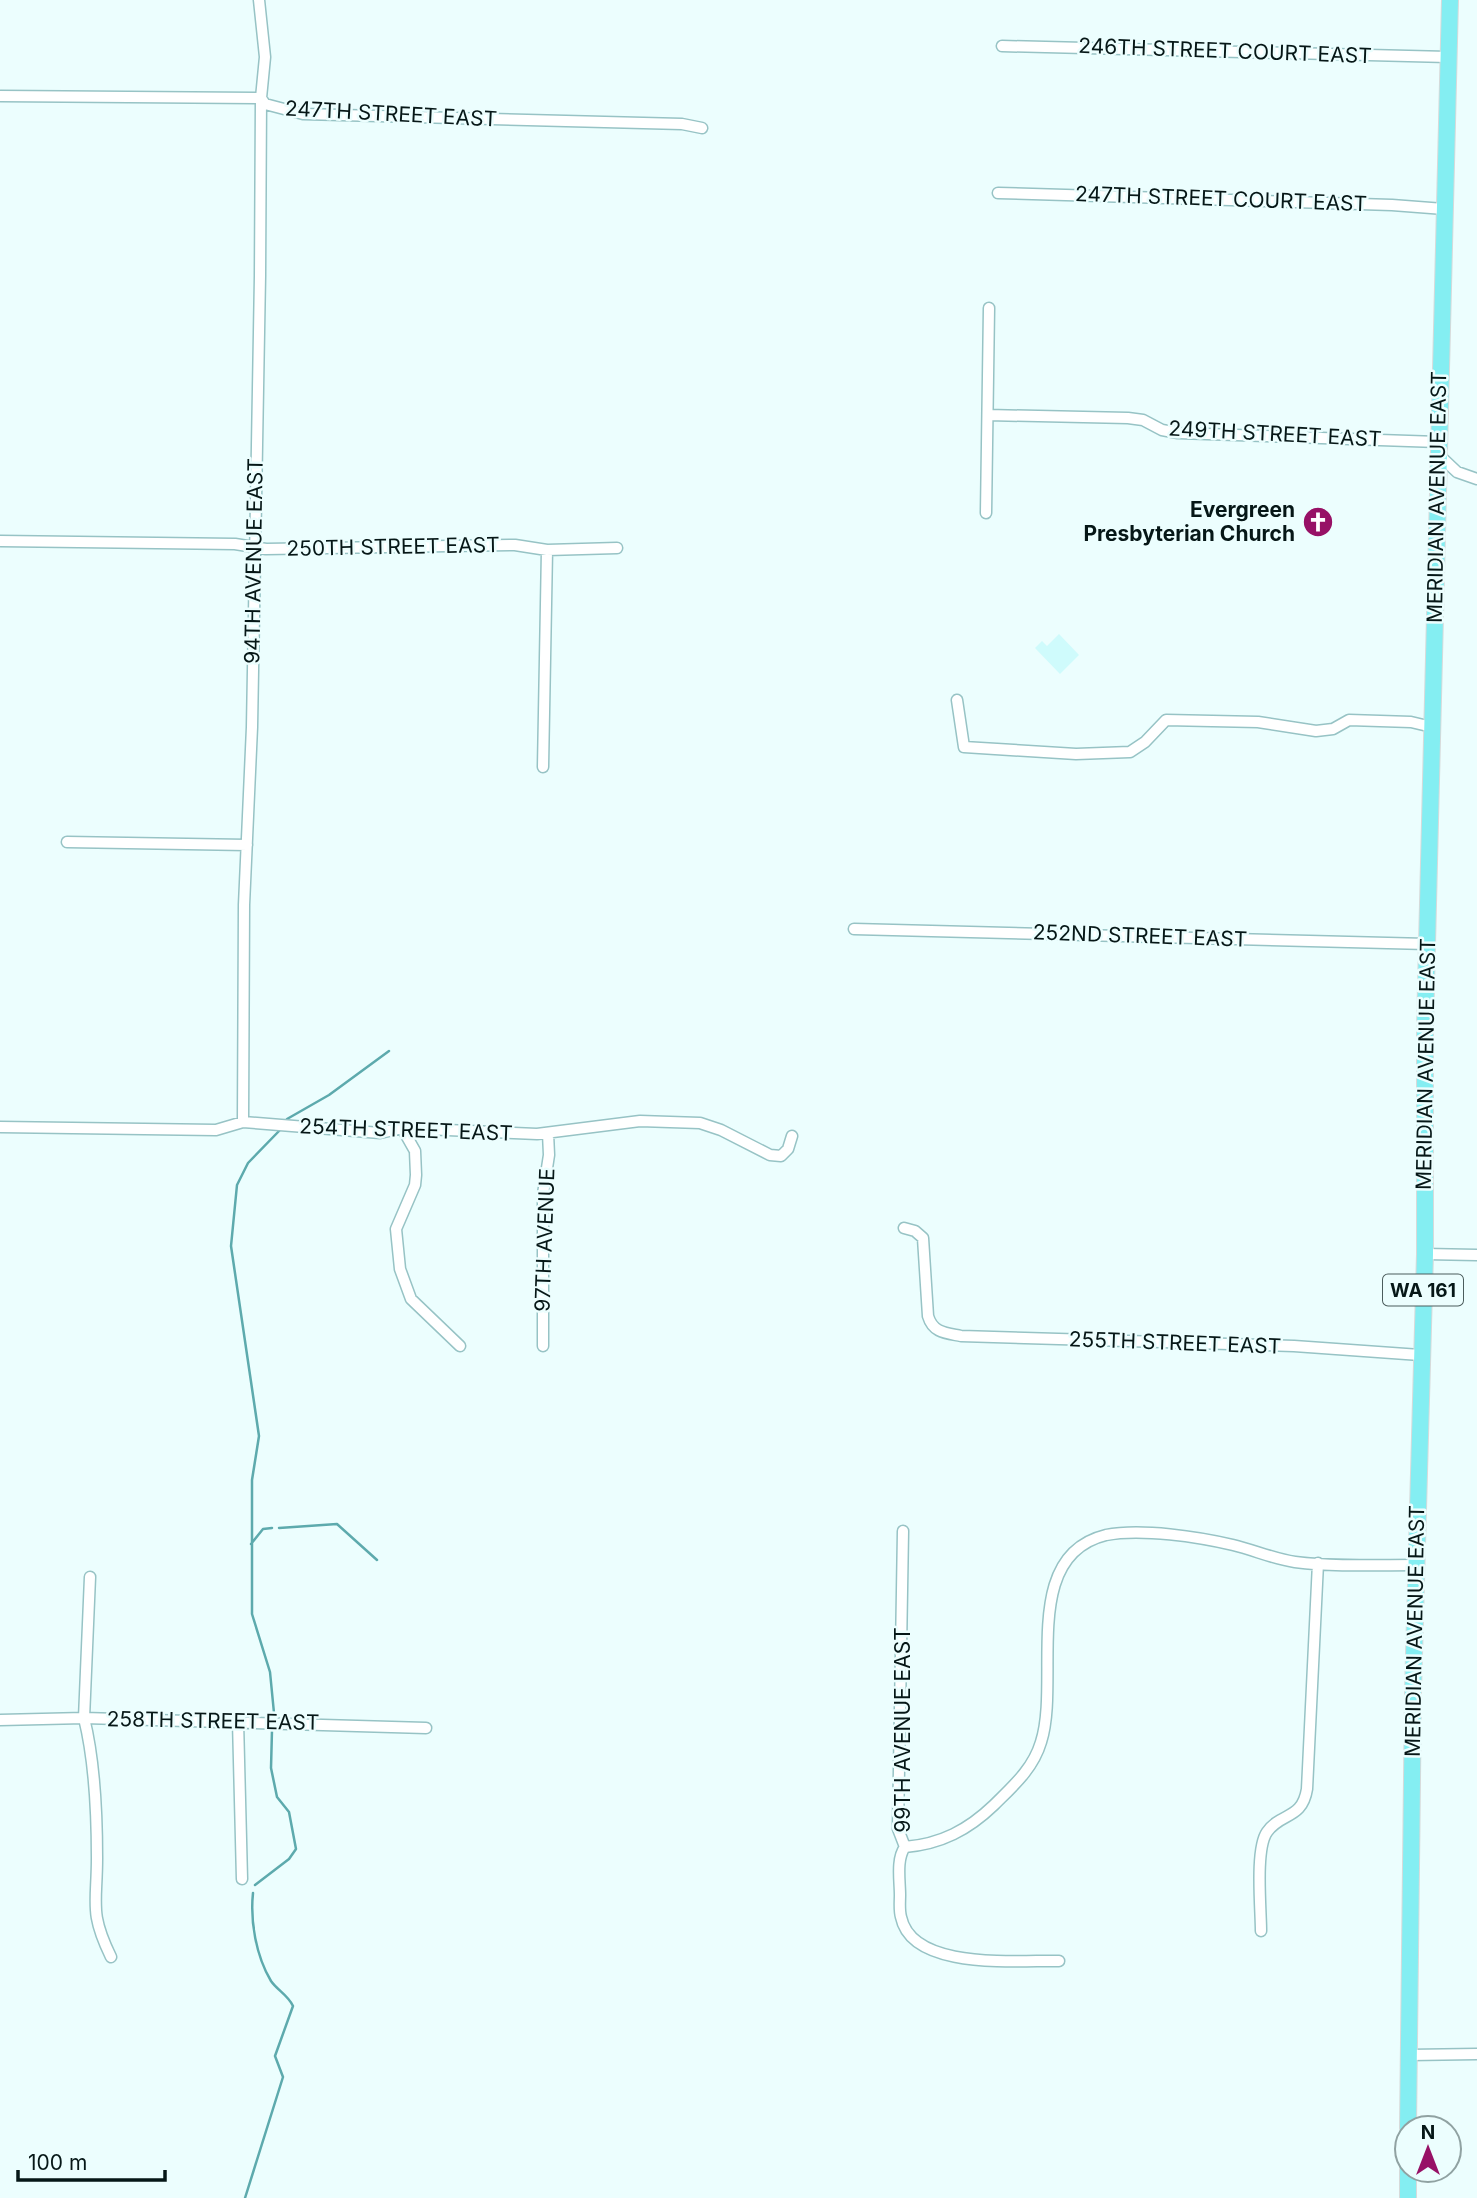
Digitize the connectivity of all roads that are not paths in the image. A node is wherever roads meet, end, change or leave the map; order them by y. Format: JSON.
{"nodes":[{"id":1,"x":259,"y":0,"type":"edge"},
{"id":2,"x":1450,"y":0,"type":"edge"},
{"id":3,"x":1002,"y":46,"type":"dead end"},
{"id":4,"x":1448,"y":57,"type":"junction"},
{"id":5,"x":0,"y":96,"type":"edge"},
{"id":6,"x":261,"y":98,"type":"junction"},
{"id":7,"x":702,"y":128,"type":"dead end"},
{"id":8,"x":998,"y":193,"type":"dead end"},
{"id":9,"x":1444,"y":209,"type":"junction"},
{"id":10,"x":989,"y":308,"type":"dead end"},
{"id":11,"x":988,"y":415,"type":"junction"},
{"id":12,"x":1438,"y":447,"type":"junction"},
{"id":13,"x":1477,"y":479,"type":"edge"},
{"id":14,"x":986,"y":513,"type":"dead end"},
{"id":15,"x":0,"y":541,"type":"edge"},
{"id":16,"x":254,"y":546,"type":"junction"},
{"id":17,"x":617,"y":548,"type":"dead end"},
{"id":18,"x":547,"y":550,"type":"junction"},
{"id":19,"x":957,"y":700,"type":"dead end"},
{"id":20,"x":1432,"y":727,"type":"junction"},
{"id":21,"x":543,"y":767,"type":"dead end"},
{"id":22,"x":67,"y":842,"type":"dead end"},
{"id":23,"x":247,"y":845,"type":"junction"},
{"id":24,"x":853,"y":929,"type":"dead end"},
{"id":25,"x":1427,"y":944,"type":"junction"},
{"id":26,"x":243,"y":1122,"type":"junction"},
{"id":27,"x":0,"y":1127,"type":"edge"},
{"id":28,"x":402,"y":1128,"type":"junction"},
{"id":29,"x":548,"y":1133,"type":"junction"},
{"id":30,"x":792,"y":1136,"type":"dead end"},
{"id":31,"x":904,"y":1228,"type":"dead end"},
{"id":32,"x":1424,"y":1254,"type":"junction"},
{"id":33,"x":1477,"y":1255,"type":"edge"},
{"id":34,"x":460,"y":1346,"type":"dead end"},
{"id":35,"x":543,"y":1346,"type":"dead end"},
{"id":36,"x":1420,"y":1355,"type":"junction"},
{"id":37,"x":903,"y":1531,"type":"dead end"},
{"id":38,"x":1318,"y":1563,"type":"junction"},
{"id":39,"x":1417,"y":1565,"type":"junction"},
{"id":40,"x":90,"y":1577,"type":"dead end"},
{"id":41,"x":84,"y":1718,"type":"junction"},
{"id":42,"x":0,"y":1720,"type":"edge"},
{"id":43,"x":238,"y":1721,"type":"junction"},
{"id":44,"x":426,"y":1728,"type":"dead end"},
{"id":45,"x":905,"y":1847,"type":"junction"},
{"id":46,"x":242,"y":1879,"type":"dead end"},
{"id":47,"x":1261,"y":1931,"type":"dead end"},
{"id":48,"x":111,"y":1957,"type":"dead end"},
{"id":49,"x":1059,"y":1961,"type":"dead end"},
{"id":50,"x":1477,"y":2054,"type":"edge"},
{"id":51,"x":1409,"y":2055,"type":"junction"},
{"id":52,"x":1408,"y":2114,"type":"edge"}],
"edges":[{"from":1,"to":6,"type":"street","name":"94TH AVENUE EAST"},
{"from":2,"to":4,"type":"main road","name":"MERIDIAN AVENUE EAST","number":"WA 161"},
{"from":3,"to":4,"type":"street","name":"246TH STREET COURT EAST"},
{"from":4,"to":9,"type":"main road","name":"MERIDIAN AVENUE EAST","number":"WA 161"},
{"from":5,"to":6,"type":"street","name":"247TH STREET EAST"},
{"from":6,"to":7,"type":"street","name":"247TH STREET EAST"},
{"from":6,"to":16,"type":"street","name":"94TH AVENUE EAST"},
{"from":8,"to":9,"type":"street","name":"247TH STREET COURT EAST"},
{"from":9,"to":12,"type":"main road","name":"MERIDIAN AVENUE EAST","number":"WA 161"},
{"from":10,"to":11,"type":"street"},
{"from":11,"to":12,"type":"street","name":"249TH STREET EAST"},
{"from":11,"to":14,"type":"street"},
{"from":12,"to":13,"type":"street"},
{"from":12,"to":20,"type":"main road","name":"MERIDIAN AVENUE EAST","number":"WA 161"},
{"from":15,"to":16,"type":"street","name":"250TH STREET EAST"},
{"from":16,"to":18,"type":"street","name":"250TH STREET EAST"},
{"from":16,"to":23,"type":"street","name":"94TH AVENUE EAST"},
{"from":17,"to":18,"type":"street","name":"250TH STREET EAST"},
{"from":18,"to":21,"type":"street"},
{"from":19,"to":20,"type":"street"},
{"from":20,"to":25,"type":"main road","name":"MERIDIAN AVENUE EAST","number":"WA 161"},
{"from":22,"to":23,"type":"street"},
{"from":23,"to":26,"type":"street","name":"94TH AVENUE EAST"},
{"from":24,"to":25,"type":"street","name":"252ND STREET EAST"},
{"from":25,"to":32,"type":"main road","name":"MERIDIAN AVENUE EAST","number":"WA 161"},
{"from":26,"to":27,"type":"street","name":"254TH STREET EAST"},
{"from":26,"to":28,"type":"street","name":"254TH STREET EAST"},
{"from":28,"to":29,"type":"street","name":"254TH STREET EAST"},
{"from":28,"to":34,"type":"street"},
{"from":29,"to":30,"type":"street","name":"254TH STREET EAST"},
{"from":29,"to":35,"type":"street","name":"97TH AVENUE"},
{"from":31,"to":36,"type":"street","name":"255TH STREET EAST"},
{"from":32,"to":33,"type":"street"},
{"from":32,"to":36,"type":"main road","name":"MERIDIAN AVENUE EAST","number":"WA 161"},
{"from":36,"to":39,"type":"main road","name":"MERIDIAN AVENUE EAST","number":"WA 161"},
{"from":37,"to":45,"type":"street","name":"99TH AVENUE EAST"},
{"from":38,"to":39,"type":"street"},
{"from":38,"to":45,"type":"street"},
{"from":38,"to":47,"type":"street"},
{"from":39,"to":51,"type":"main road","name":"MERIDIAN AVENUE EAST","number":"WA 161"},
{"from":40,"to":41,"type":"street"},
{"from":41,"to":42,"type":"street","name":"258TH STREET EAST"},
{"from":41,"to":43,"type":"street","name":"258TH STREET EAST"},
{"from":41,"to":48,"type":"street"},
{"from":43,"to":44,"type":"street","name":"258TH STREET EAST"},
{"from":43,"to":46,"type":"street"},
{"from":45,"to":49,"type":"street","name":"99TH AVENUE EAST"},
{"from":50,"to":51,"type":"street"},
{"from":51,"to":52,"type":"main road","name":"MERIDIAN AVENUE EAST","number":"WA 161"}]}
